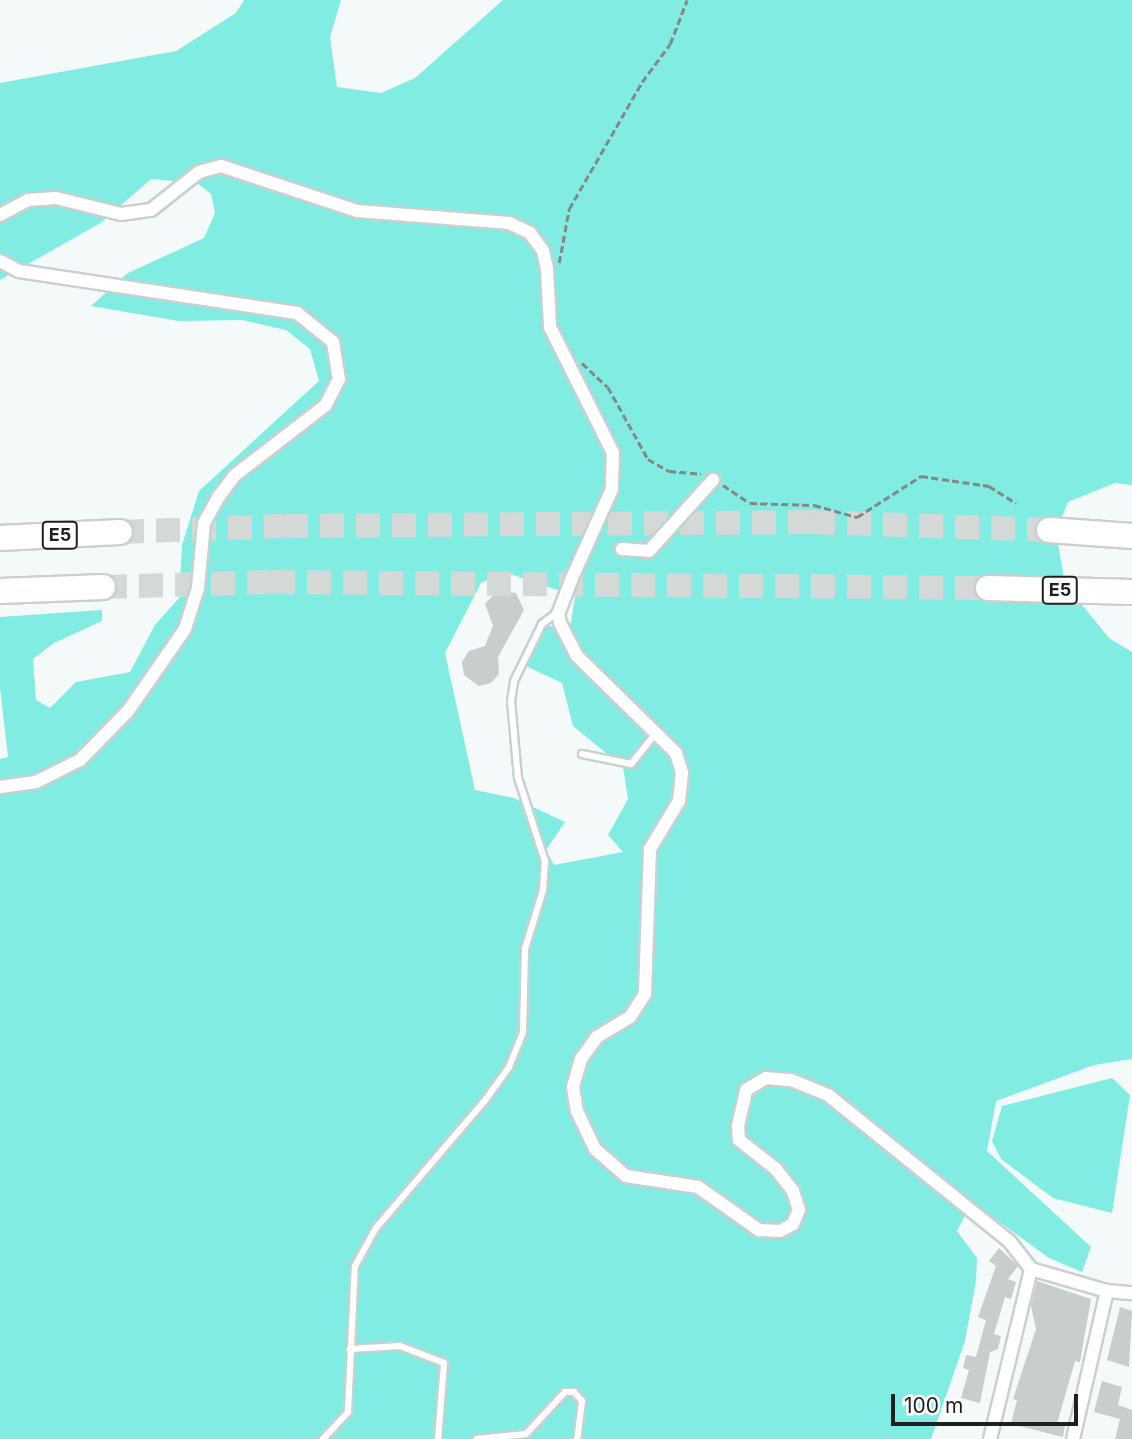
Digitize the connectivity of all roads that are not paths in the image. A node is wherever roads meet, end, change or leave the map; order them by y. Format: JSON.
{"nodes":[{"id":1,"x":0,"y":215,"type":"edge"},
{"id":2,"x":0,"y":261,"type":"edge"},
{"id":3,"x":713,"y":480,"type":"road end"},
{"id":4,"x":1049,"y":530,"type":"tunnel mouth"},
{"id":5,"x":120,"y":532,"type":"tunnel mouth"},
{"id":6,"x":1132,"y":536,"type":"edge"},
{"id":7,"x":0,"y":538,"type":"edge"},
{"id":8,"x":622,"y":548,"type":"dead end"},
{"id":9,"x":103,"y":587,"type":"tunnel mouth"},
{"id":10,"x":988,"y":588,"type":"tunnel mouth"},
{"id":11,"x":0,"y":591,"type":"edge"},
{"id":12,"x":1132,"y":592,"type":"edge"},
{"id":13,"x":560,"y":610,"type":"junction"},
{"id":14,"x":657,"y":731,"type":"junction"},
{"id":15,"x":582,"y":754,"type":"dead end"},
{"id":16,"x":0,"y":787,"type":"edge"},
{"id":17,"x":1031,"y":1269,"type":"junction"},
{"id":18,"x":1107,"y":1291,"type":"junction"},
{"id":19,"x":1132,"y":1293,"type":"edge"},
{"id":20,"x":350,"y":1349,"type":"junction"},
{"id":21,"x":323,"y":1439,"type":"edge"},
{"id":22,"x":438,"y":1439,"type":"edge"},
{"id":23,"x":477,"y":1439,"type":"edge"},
{"id":24,"x":576,"y":1439,"type":"edge"},
{"id":25,"x":990,"y":1439,"type":"edge"},
{"id":26,"x":1073,"y":1439,"type":"edge"}],
"edges":[{"from":1,"to":13,"type":"street"},
{"from":2,"to":16,"type":"street"},
{"from":3,"to":8,"type":"street"},
{"from":4,"to":6,"type":"highway"},
{"from":5,"to":7,"type":"highway","number":"E5"},
{"from":9,"to":11,"type":"highway"},
{"from":10,"to":12,"type":"highway","number":"E5"},
{"from":13,"to":14,"type":"street"},
{"from":13,"to":20,"type":"lane"},
{"from":14,"to":15,"type":"lane"},
{"from":14,"to":17,"type":"street"},
{"from":17,"to":18,"type":"street"},
{"from":17,"to":25,"type":"street"},
{"from":18,"to":19,"type":"street"},
{"from":18,"to":26,"type":"street"},
{"from":20,"to":21,"type":"lane"},
{"from":20,"to":22,"type":"lane"},
{"from":23,"to":24,"type":"lane"}]}
